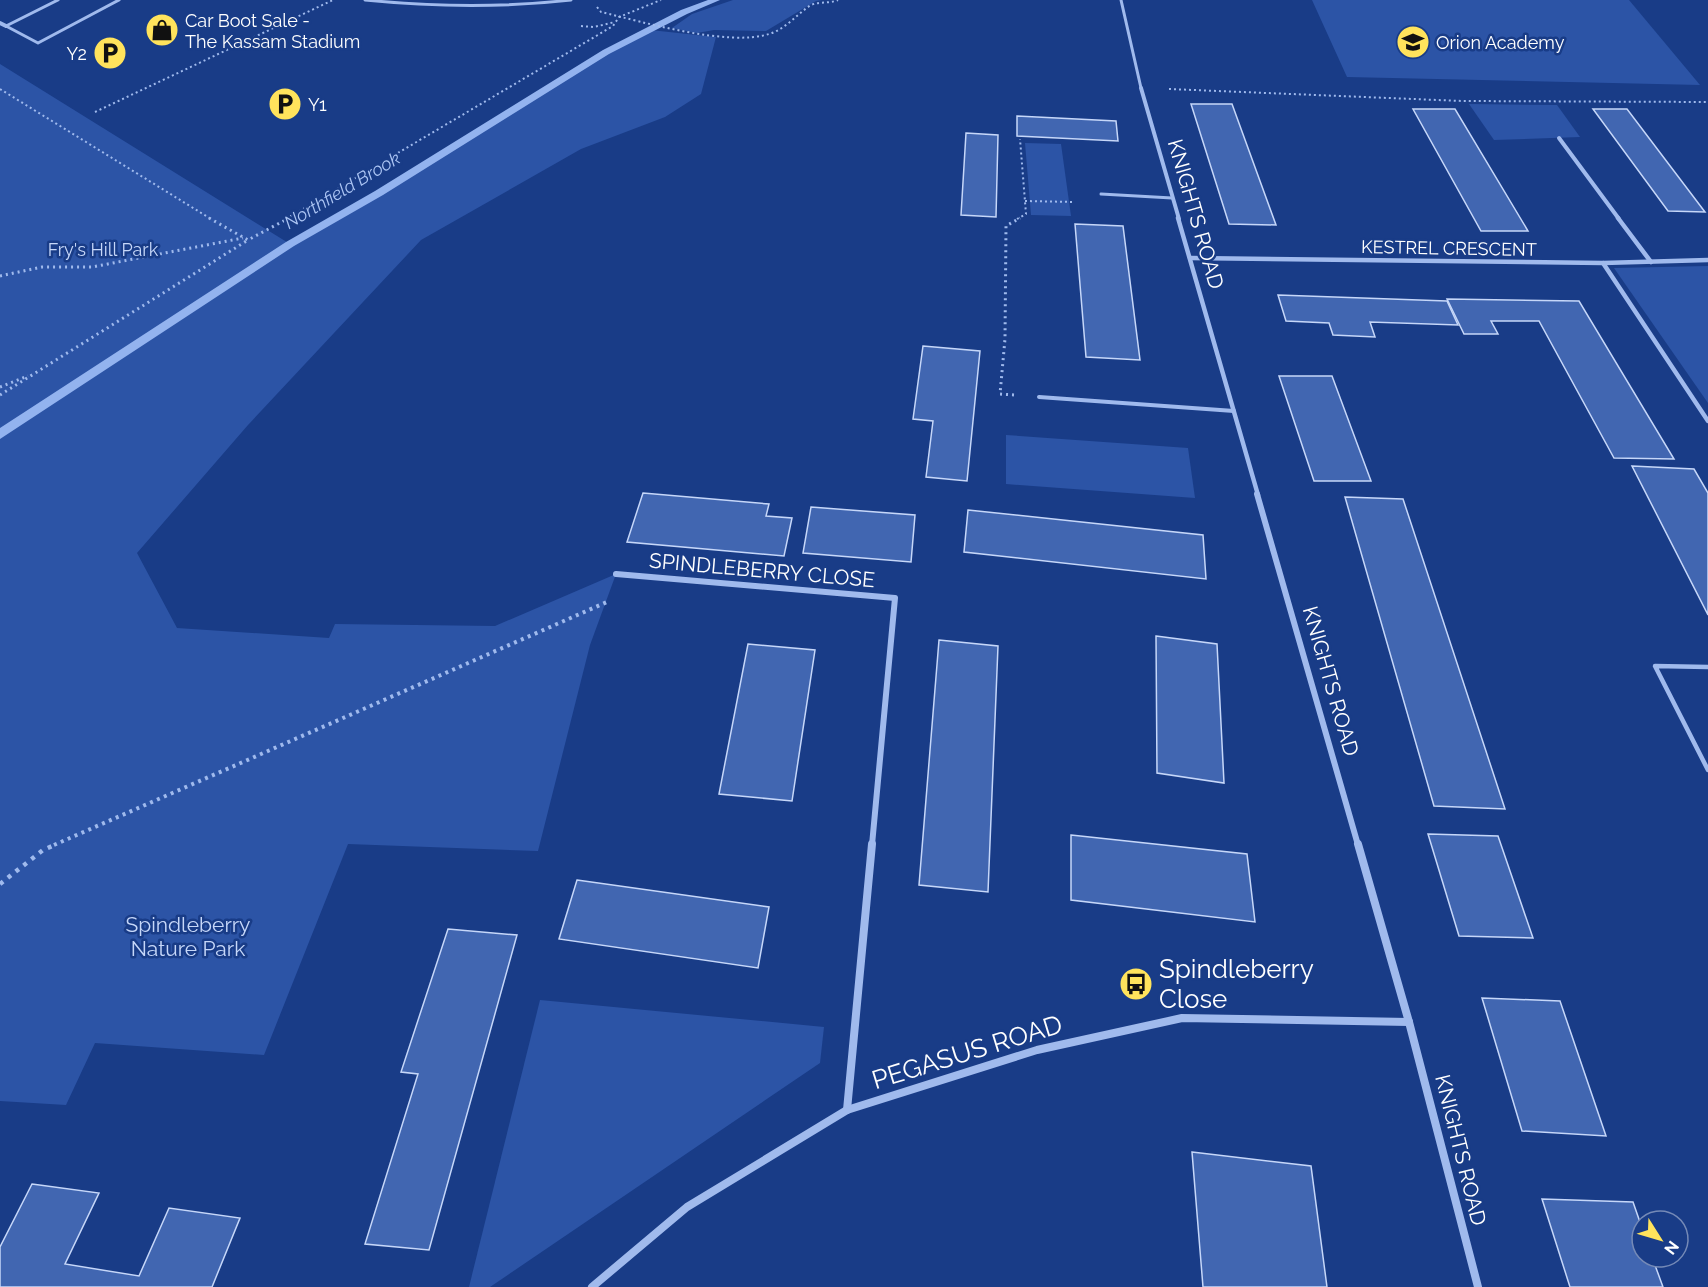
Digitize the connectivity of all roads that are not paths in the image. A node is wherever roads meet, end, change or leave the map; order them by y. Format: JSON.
{"nodes":[{"id":1,"x":58,"y":0,"type":"edge"},
{"id":2,"x":119,"y":0,"type":"edge"},
{"id":3,"x":365,"y":0,"type":"edge"},
{"id":4,"x":571,"y":0,"type":"edge"},
{"id":5,"x":1121,"y":0,"type":"edge"},
{"id":6,"x":0,"y":23,"type":"edge"},
{"id":7,"x":6,"y":26,"type":"junction"},
{"id":8,"x":1142,"y":88,"type":"joint"},
{"id":9,"x":1559,"y":138,"type":"dead end"},
{"id":10,"x":1101,"y":194,"type":"road end"},
{"id":11,"x":1172,"y":198,"type":"junction"},
{"id":12,"x":1190,"y":258,"type":"junction"},
{"id":13,"x":1708,"y":260,"type":"edge"},
{"id":14,"x":1651,"y":261,"type":"junction"},
{"id":15,"x":1603,"y":263,"type":"junction"},
{"id":16,"x":1040,"y":397,"type":"road end"},
{"id":17,"x":1234,"y":411,"type":"junction"},
{"id":18,"x":1708,"y":421,"type":"edge"},
{"id":19,"x":616,"y":574,"type":"dead end"},
{"id":20,"x":1708,"y":667,"type":"edge"},
{"id":21,"x":1708,"y":770,"type":"edge"},
{"id":22,"x":1409,"y":1022,"type":"junction"},
{"id":23,"x":847,"y":1110,"type":"junction"},
{"id":24,"x":592,"y":1287,"type":"edge"},
{"id":25,"x":1478,"y":1287,"type":"edge"}],
"edges":[{"from":1,"to":7,"type":"lane"},
{"from":2,"to":7,"type":"lane"},
{"from":3,"to":4,"type":"lane"},
{"from":5,"to":8,"type":"lane"},
{"from":6,"to":7,"type":"street"},
{"from":8,"to":11,"type":"street","name":"KNIGHTS ROAD"},
{"from":9,"to":14,"type":"street"},
{"from":10,"to":11,"type":"lane"},
{"from":11,"to":12,"type":"street","name":"KNIGHTS ROAD"},
{"from":12,"to":15,"type":"street","name":"KESTREL CRESCENT"},
{"from":12,"to":17,"type":"street","name":"KNIGHTS ROAD"},
{"from":13,"to":14,"type":"street","name":"KESTREL CRESCENT"},
{"from":14,"to":15,"type":"street","name":"KESTREL CRESCENT"},
{"from":15,"to":18,"type":"street"},
{"from":16,"to":17,"type":"lane"},
{"from":17,"to":22,"type":"street","name":"KNIGHTS ROAD"},
{"from":19,"to":23,"type":"street","name":"SPINDLEBERRY CLOSE"},
{"from":20,"to":21,"type":"lane"},
{"from":22,"to":23,"type":"street","name":"PEGASUS ROAD"},
{"from":22,"to":25,"type":"street","name":"KNIGHTS ROAD"},
{"from":23,"to":24,"type":"street","name":"PEGASUS ROAD"}]}
